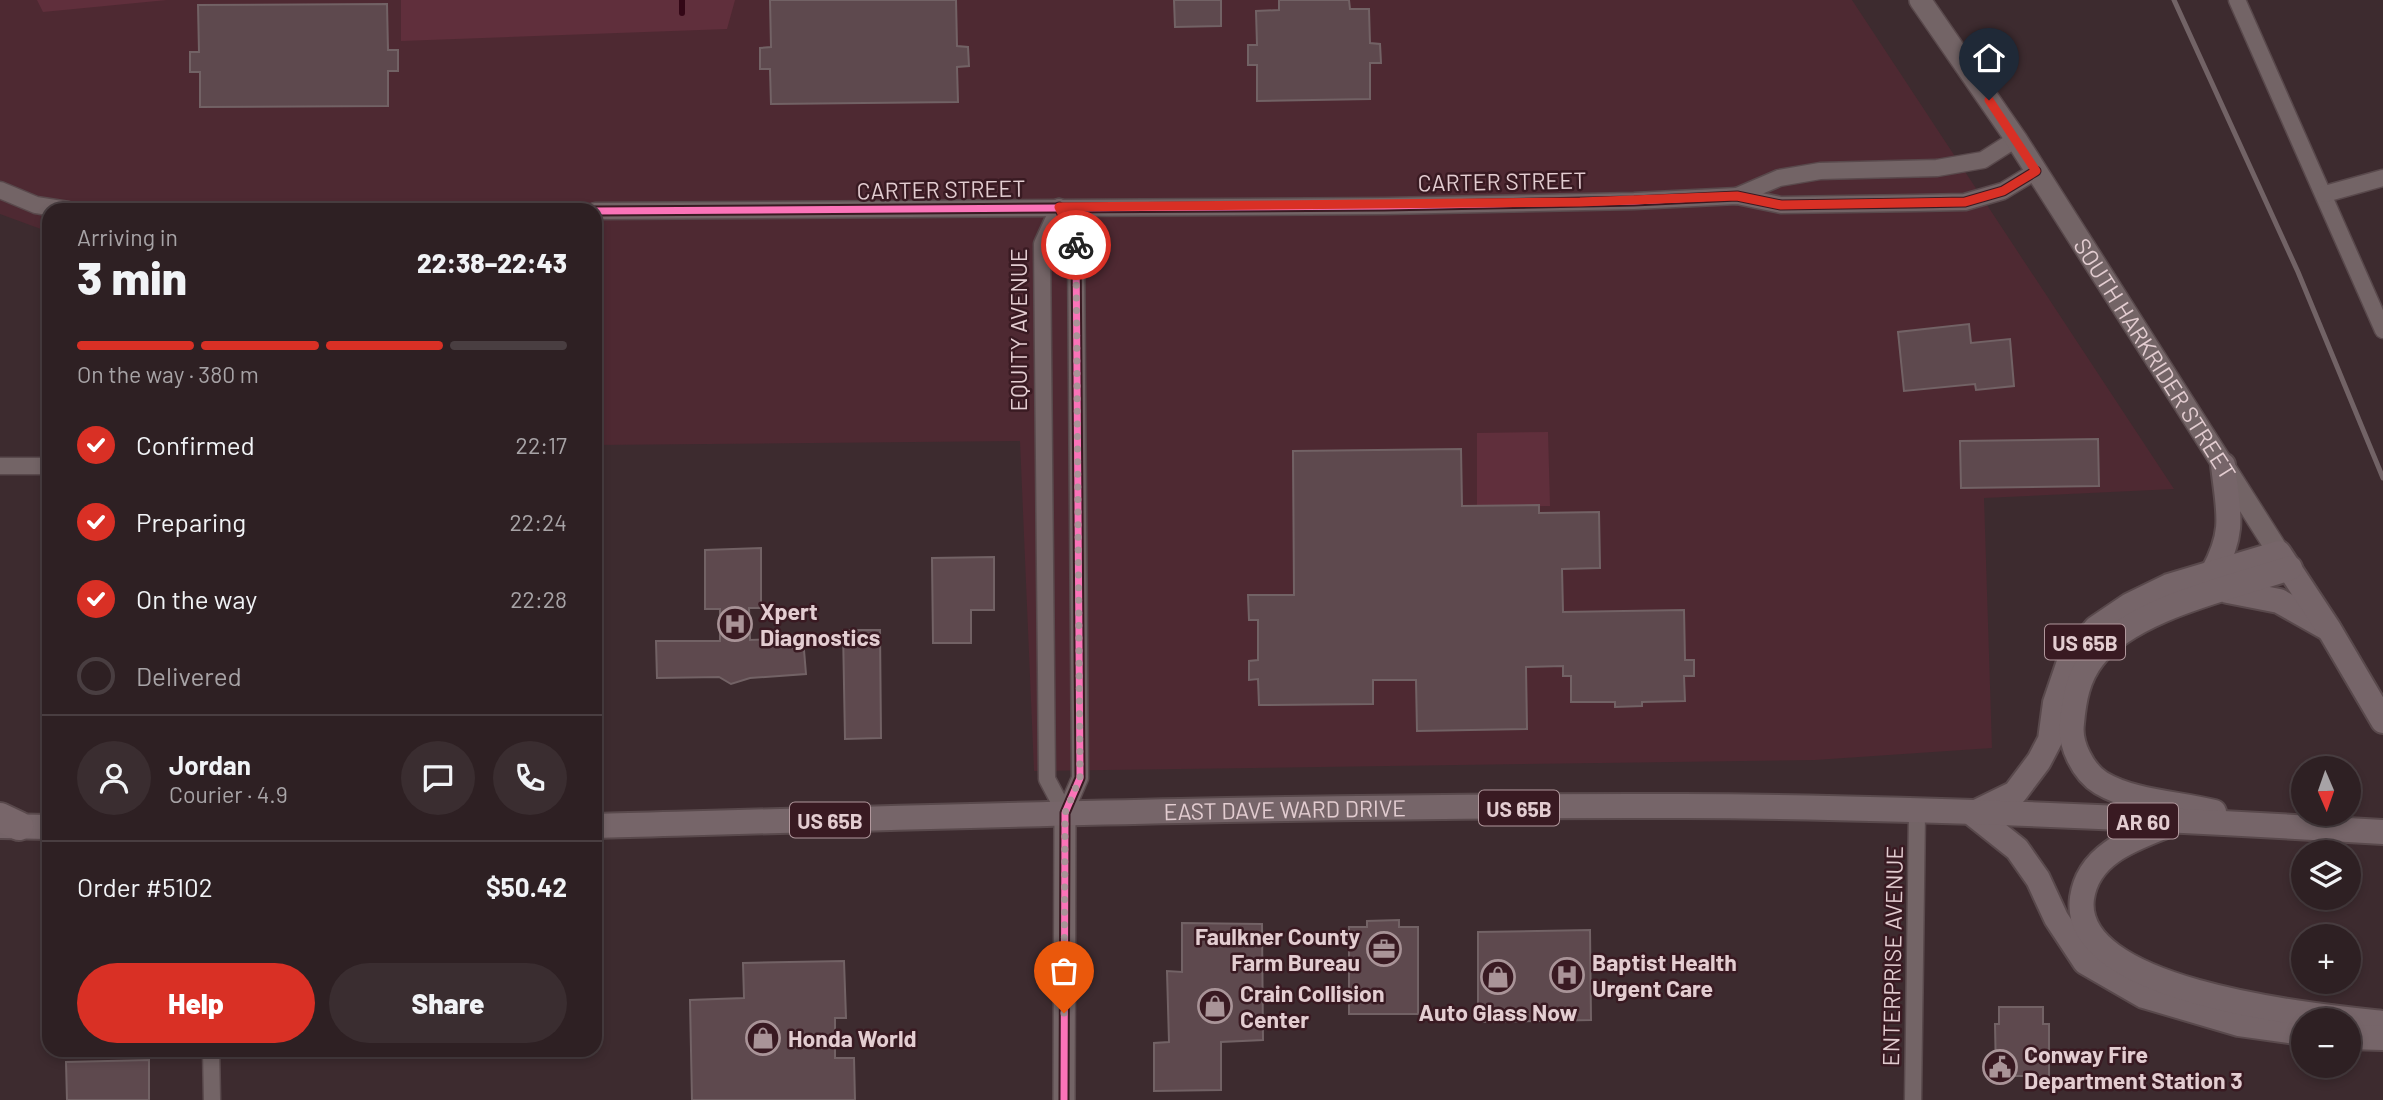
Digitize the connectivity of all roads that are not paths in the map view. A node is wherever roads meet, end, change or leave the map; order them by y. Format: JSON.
{"nodes":[{"id":1,"x":1920,"y":0,"type":"edge"},
{"id":2,"x":2237,"y":0,"type":"edge"},
{"id":3,"x":2016,"y":139,"type":"junction"},
{"id":4,"x":2036,"y":171,"type":"junction"},
{"id":5,"x":2383,"y":178,"type":"edge"},
{"id":6,"x":0,"y":190,"type":"edge"},
{"id":7,"x":2325,"y":194,"type":"junction"},
{"id":8,"x":1737,"y":196,"type":"junction"},
{"id":9,"x":42,"y":206,"type":"edge"},
{"id":10,"x":1059,"y":207,"type":"junction"},
{"id":11,"x":602,"y":211,"type":"edge"},
{"id":12,"x":2383,"y":330,"type":"edge"},
{"id":13,"x":2223,"y":465,"type":"junction"},
{"id":14,"x":0,"y":466,"type":"edge"},
{"id":15,"x":42,"y":466,"type":"edge"},
{"id":16,"x":2284,"y":561,"type":"junction"},
{"id":17,"x":2218,"y":581,"type":"junction"},
{"id":18,"x":2329,"y":629,"type":"junction"},
{"id":19,"x":2383,"y":721,"type":"edge"},
{"id":20,"x":1065,"y":813,"type":"junction"},
{"id":21,"x":1917,"y":813,"type":"junction"},
{"id":22,"x":1973,"y":814,"type":"junction"},
{"id":23,"x":2176,"y":822,"type":"junction"},
{"id":24,"x":6,"y":823,"type":"edge"},
{"id":25,"x":42,"y":826,"type":"edge"},
{"id":26,"x":602,"y":826,"type":"edge"},
{"id":27,"x":2269,"y":826,"type":"junction"},
{"id":28,"x":2383,"y":832,"type":"edge"},
{"id":29,"x":2383,"y":1023,"type":"edge"},
{"id":30,"x":2291,"y":1031,"type":"edge"},
{"id":31,"x":2361,"y":1037,"type":"edge"},
{"id":32,"x":2383,"y":1038,"type":"edge"},
{"id":33,"x":211,"y":1057,"type":"edge"},
{"id":34,"x":212,"y":1100,"type":"edge"},
{"id":35,"x":1064,"y":1100,"type":"edge"},
{"id":36,"x":1913,"y":1100,"type":"edge"}],
"edges":[{"from":1,"to":3,"type":"main road","name":"SOUTH HARKRIDER STREET"},
{"from":2,"to":7,"type":"street"},
{"from":3,"to":4,"type":"main road","name":"SOUTH HARKRIDER STREET"},
{"from":3,"to":8,"type":"street","name":"CARTER STREET"},
{"from":4,"to":8,"type":"street","name":"CARTER STREET"},
{"from":4,"to":13,"type":"main road","name":"SOUTH HARKRIDER STREET"},
{"from":5,"to":7,"type":"street"},
{"from":6,"to":9,"type":"street"},
{"from":7,"to":12,"type":"street"},
{"from":8,"to":10,"type":"street","name":"CARTER STREET"},
{"from":10,"to":11,"type":"street","name":"CARTER STREET"},
{"from":10,"to":20,"type":"street","name":"EQUITY AVENUE"},
{"from":10,"to":20,"type":"street","name":"EQUITY AVENUE"},
{"from":13,"to":16,"type":"main road","name":"SOUTH HARKRIDER STREET"},
{"from":13,"to":17,"type":"main road"},
{"from":14,"to":15,"type":"street"},
{"from":16,"to":17,"type":"main road"},
{"from":16,"to":18,"type":"main road","name":"SOUTH HARKRIDER STREET"},
{"from":17,"to":18,"type":"main road"},
{"from":17,"to":22,"type":"main road","number":"US 65B"},
{"from":17,"to":27,"type":"main road"},
{"from":18,"to":19,"type":"main road","name":"SOUTH HARKRIDER STREET"},
{"from":20,"to":21,"type":"main road","name":"EAST DAVE WARD DRIVE","number":"US 65B"},
{"from":20,"to":26,"type":"main road","name":"EAST DAVE WARD DRIVE","number":"US 65B"},
{"from":20,"to":35,"type":"main road","name":"EQUITY AVENUE"},
{"from":21,"to":22,"type":"main road","name":"EAST DAVE WARD DRIVE","number":"US 65B"},
{"from":21,"to":36,"type":"street","name":"ENTERPRISE AVENUE"},
{"from":22,"to":23,"type":"main road","number":"AR 60"},
{"from":22,"to":30,"type":"main road"},
{"from":23,"to":27,"type":"main road","number":"AR 60"},
{"from":23,"to":29,"type":"main road"},
{"from":24,"to":25,"type":"main road"},
{"from":27,"to":28,"type":"main road","number":"AR 60"},
{"from":31,"to":32,"type":"main road"},
{"from":33,"to":34,"type":"street"}]}
